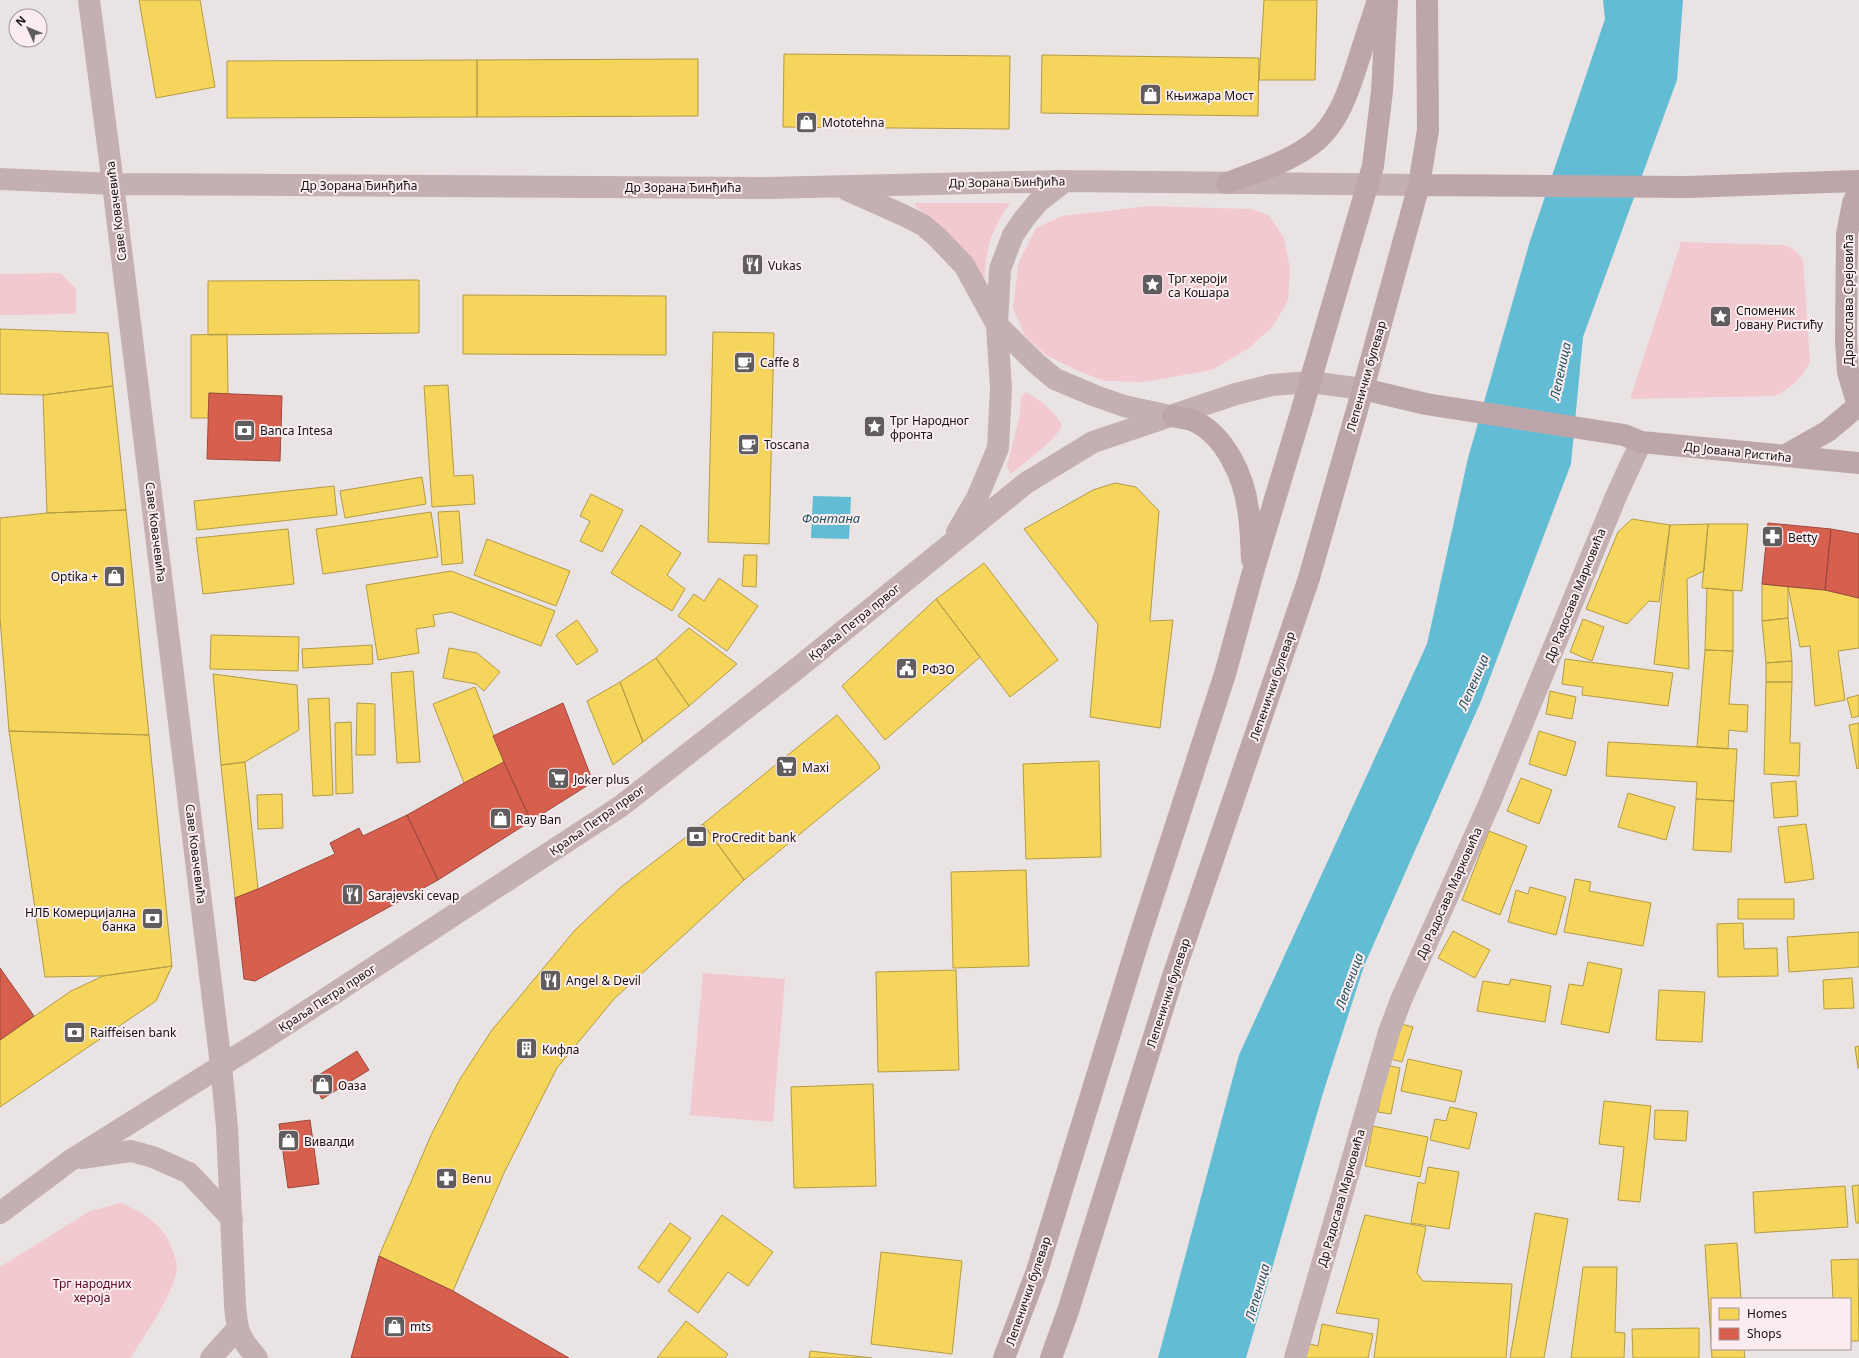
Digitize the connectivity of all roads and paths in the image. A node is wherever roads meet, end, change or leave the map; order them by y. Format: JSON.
{"nodes":[{"id":1,"x":89,"y":0,"type":"edge"},
{"id":2,"x":1378,"y":0,"type":"edge"},
{"id":3,"x":1387,"y":0,"type":"edge"},
{"id":4,"x":1428,"y":0,"type":"edge"},
{"id":5,"x":0,"y":179,"type":"edge"},
{"id":6,"x":1065,"y":181,"type":"junction"},
{"id":7,"x":1859,"y":181,"type":"edge"},
{"id":8,"x":1227,"y":183,"type":"junction"},
{"id":9,"x":113,"y":184,"type":"junction"},
{"id":10,"x":1366,"y":185,"type":"junction"},
{"id":11,"x":1419,"y":185,"type":"junction"},
{"id":12,"x":840,"y":188,"type":"junction"},
{"id":13,"x":1859,"y":191,"type":"edge"},
{"id":14,"x":997,"y":325,"type":"junction"},
{"id":15,"x":1310,"y":382,"type":"junction"},
{"id":16,"x":1363,"y":389,"type":"junction"},
{"id":17,"x":1859,"y":407,"type":"edge"},
{"id":18,"x":1173,"y":416,"type":"junction"},
{"id":19,"x":1641,"y":442,"type":"junction"},
{"id":20,"x":1784,"y":456,"type":"junction"},
{"id":21,"x":1859,"y":463,"type":"edge"},
{"id":22,"x":951,"y":543,"type":"junction"},
{"id":23,"x":1253,"y":572,"type":"junction"},
{"id":24,"x":221,"y":1065,"type":"junction"},
{"id":25,"x":71,"y":1160,"type":"junction"},
{"id":26,"x":0,"y":1213,"type":"edge"},
{"id":27,"x":232,"y":1219,"type":"junction"},
{"id":28,"x":237,"y":1329,"type":"junction"},
{"id":29,"x":211,"y":1358,"type":"edge"},
{"id":30,"x":257,"y":1358,"type":"edge"},
{"id":31,"x":1004,"y":1358,"type":"edge"},
{"id":32,"x":1051,"y":1358,"type":"edge"},
{"id":33,"x":1295,"y":1358,"type":"edge"}],
"edges":[{"from":1,"to":9,"type":"street","name":"Саве Ковачевића"},
{"from":2,"to":8,"type":"main road"},
{"from":3,"to":10,"type":"main road","name":"Лепенички булевар"},
{"from":4,"to":11,"type":"main road","name":"Лепенички булевар"},
{"from":5,"to":9,"type":"street","name":"Др Зорана Ђинђића"},
{"from":6,"to":8,"type":"street","name":"Др Зорана Ђинђића"},
{"from":6,"to":12,"type":"street","name":"Др Зорана Ђинђића"},
{"from":6,"to":14,"type":"street"},
{"from":7,"to":11,"type":"main road"},
{"from":8,"to":10,"type":"street","name":"Др Зорана Ђинђића"},
{"from":9,"to":12,"type":"street","name":"Др Зорана Ђинђића"},
{"from":9,"to":24,"type":"street","name":"Саве Ковачевића"},
{"from":10,"to":11,"type":"street","name":"Др Зорана Ђинђића"},
{"from":10,"to":15,"type":"main road","name":"Лепенички булевар"},
{"from":11,"to":16,"type":"main road","name":"Лепенички булевар"},
{"from":12,"to":14,"type":"street"},
{"from":13,"to":17,"type":"main road","name":"Драгослава Срејовића"},
{"from":14,"to":18,"type":"street"},
{"from":14,"to":22,"type":"street"},
{"from":15,"to":16,"type":"street"},
{"from":15,"to":18,"type":"street"},
{"from":15,"to":23,"type":"main road","name":"Лепенички булевар"},
{"from":16,"to":19,"type":"main road","name":"Др Јована Ристића"},
{"from":16,"to":32,"type":"main road","name":"Лепенички булевар"},
{"from":17,"to":20,"type":"main road"},
{"from":18,"to":22,"type":"street"},
{"from":18,"to":23,"type":"main road"},
{"from":19,"to":20,"type":"main road","name":"Др Јована Ристића"},
{"from":19,"to":33,"type":"street","name":"Др Радосава Марковића"},
{"from":20,"to":21,"type":"main road","name":"Др Јована Ристића"},
{"from":22,"to":24,"type":"street","name":"Краља Петра првог"},
{"from":23,"to":31,"type":"main road","name":"Лепенички булевар"},
{"from":24,"to":25,"type":"street"},
{"from":24,"to":27,"type":"street"},
{"from":25,"to":26,"type":"street"},
{"from":25,"to":27,"type":"street"},
{"from":27,"to":28,"type":"street"},
{"from":28,"to":29,"type":"street"},
{"from":28,"to":30,"type":"street"}]}
